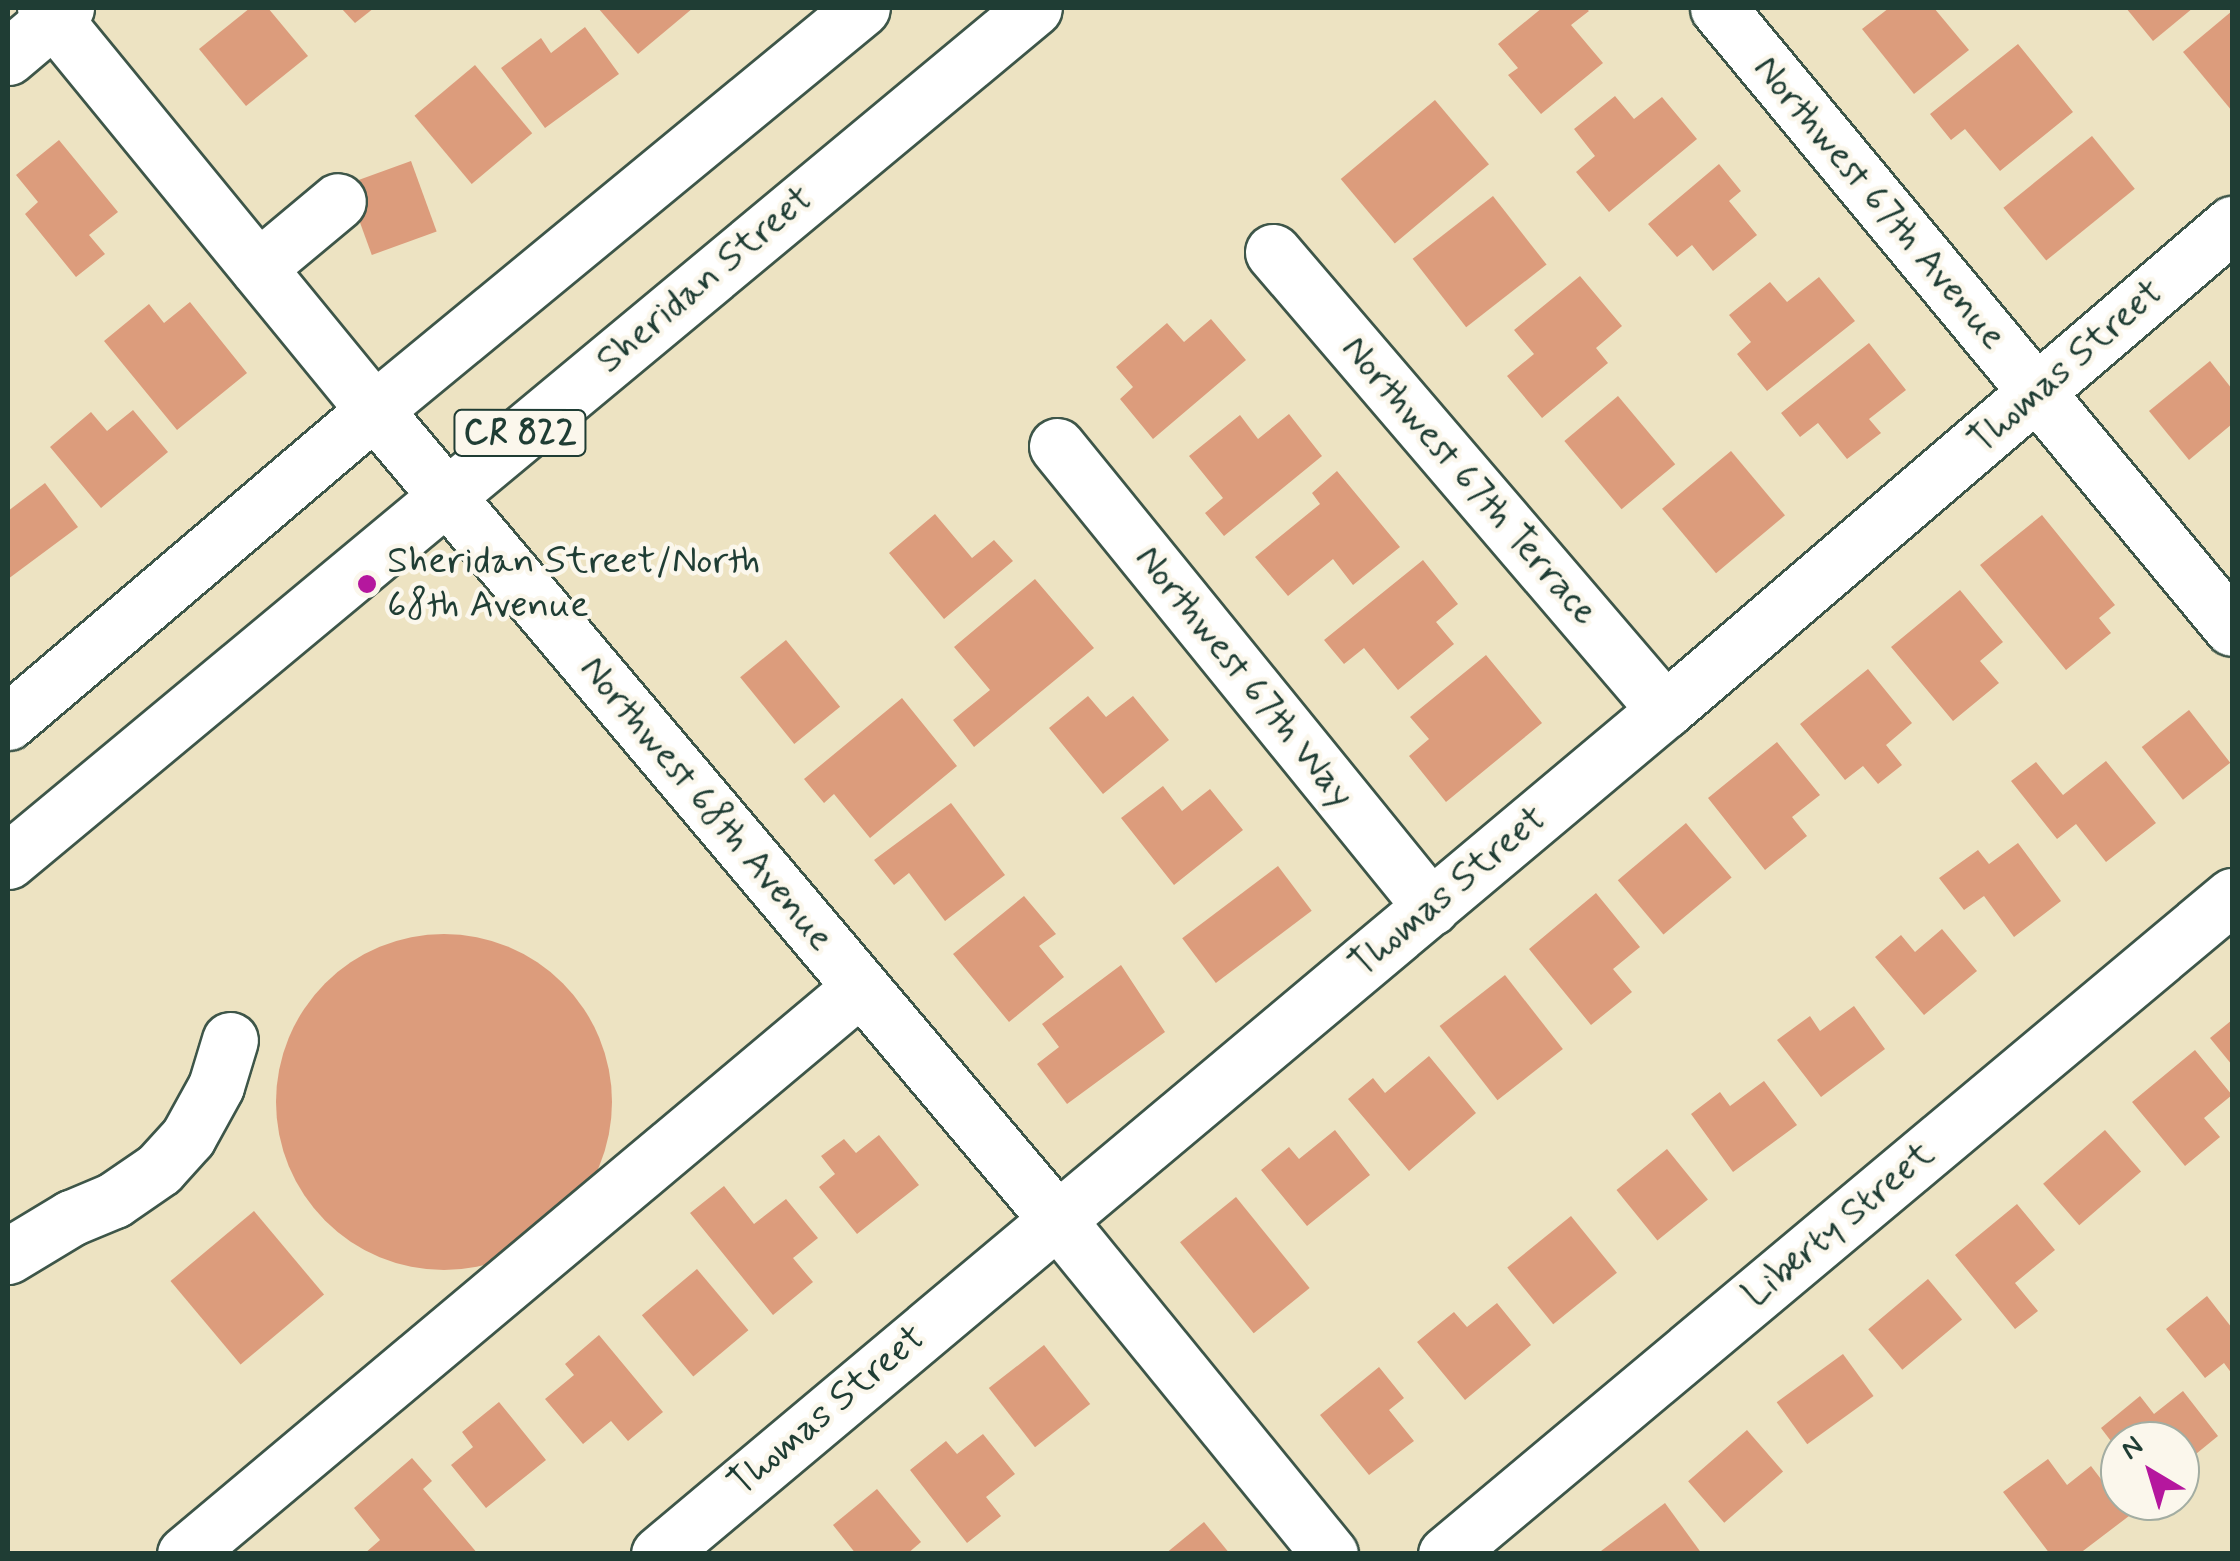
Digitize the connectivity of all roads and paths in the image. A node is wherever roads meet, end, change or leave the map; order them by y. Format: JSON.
{"nodes":[{"id":1,"x":862,"y":8,"type":"edge"},
{"id":2,"x":1034,"y":8,"type":"edge"},
{"id":3,"x":1718,"y":8,"type":"edge"},
{"id":4,"x":55,"y":11,"type":"edge"},
{"id":5,"x":8,"y":57,"type":"edge"},
{"id":6,"x":338,"y":201,"type":"dead end"},
{"id":7,"x":2232,"y":224,"type":"edge"},
{"id":8,"x":1273,"y":252,"type":"dead end"},
{"id":9,"x":258,"y":268,"type":"junction"},
{"id":10,"x":2036,"y":393,"type":"junction"},
{"id":11,"x":374,"y":410,"type":"junction"},
{"id":12,"x":1057,"y":446,"type":"dead end"},
{"id":13,"x":446,"y":495,"type":"junction"},
{"id":14,"x":2232,"y":628,"type":"edge"},
{"id":15,"x":1665,"y":710,"type":"junction"},
{"id":16,"x":8,"y":722,"type":"edge"},
{"id":17,"x":8,"y":861,"type":"edge"},
{"id":18,"x":2232,"y":896,"type":"edge"},
{"id":19,"x":1431,"y":908,"type":"junction"},
{"id":20,"x":861,"y":987,"type":"junction"},
{"id":21,"x":230,"y":1040,"type":"dead end"},
{"id":22,"x":1055,"y":1217,"type":"junction"},
{"id":23,"x":8,"y":1256,"type":"edge"},
{"id":24,"x":185,"y":1554,"type":"edge"},
{"id":25,"x":659,"y":1554,"type":"edge"},
{"id":26,"x":1330,"y":1554,"type":"edge"},
{"id":27,"x":1446,"y":1554,"type":"edge"}],
"edges":[{"from":1,"to":11,"type":"street","number":"CR 822"},
{"from":2,"to":13,"type":"street","name":"Sheridan Street","number":"CR 822"},
{"from":3,"to":10,"type":"street","name":"Northwest 67th Avenue"},
{"from":4,"to":5,"type":"street"},
{"from":4,"to":9,"type":"street","name":"Northwest 68th Avenue"},
{"from":6,"to":9,"type":"street"},
{"from":7,"to":10,"type":"street","name":"Thomas Street"},
{"from":8,"to":15,"type":"street","name":"Northwest 67th Terrace"},
{"from":9,"to":11,"type":"street","name":"Northwest 68th Avenue"},
{"from":10,"to":14,"type":"street","name":"Northwest 67th Avenue"},
{"from":10,"to":15,"type":"street","name":"Thomas Street"},
{"from":11,"to":13,"type":"street","name":"Northwest 68th Avenue"},
{"from":11,"to":16,"type":"street","number":"CR 822"},
{"from":12,"to":19,"type":"street","name":"Northwest 67th Way"},
{"from":13,"to":17,"type":"street","name":"Sheridan Street","number":"CR 822"},
{"from":13,"to":20,"type":"street","name":"Northwest 68th Avenue"},
{"from":15,"to":19,"type":"street","name":"Thomas Street"},
{"from":18,"to":27,"type":"street","name":"Liberty Street"},
{"from":19,"to":22,"type":"street","name":"Thomas Street"},
{"from":20,"to":22,"type":"street","name":"Northwest 68th Avenue"},
{"from":20,"to":24,"type":"street"},
{"from":21,"to":23,"type":"street"},
{"from":22,"to":25,"type":"street","name":"Thomas Street"},
{"from":22,"to":26,"type":"street","name":"Northwest 68th Avenue"}]}
